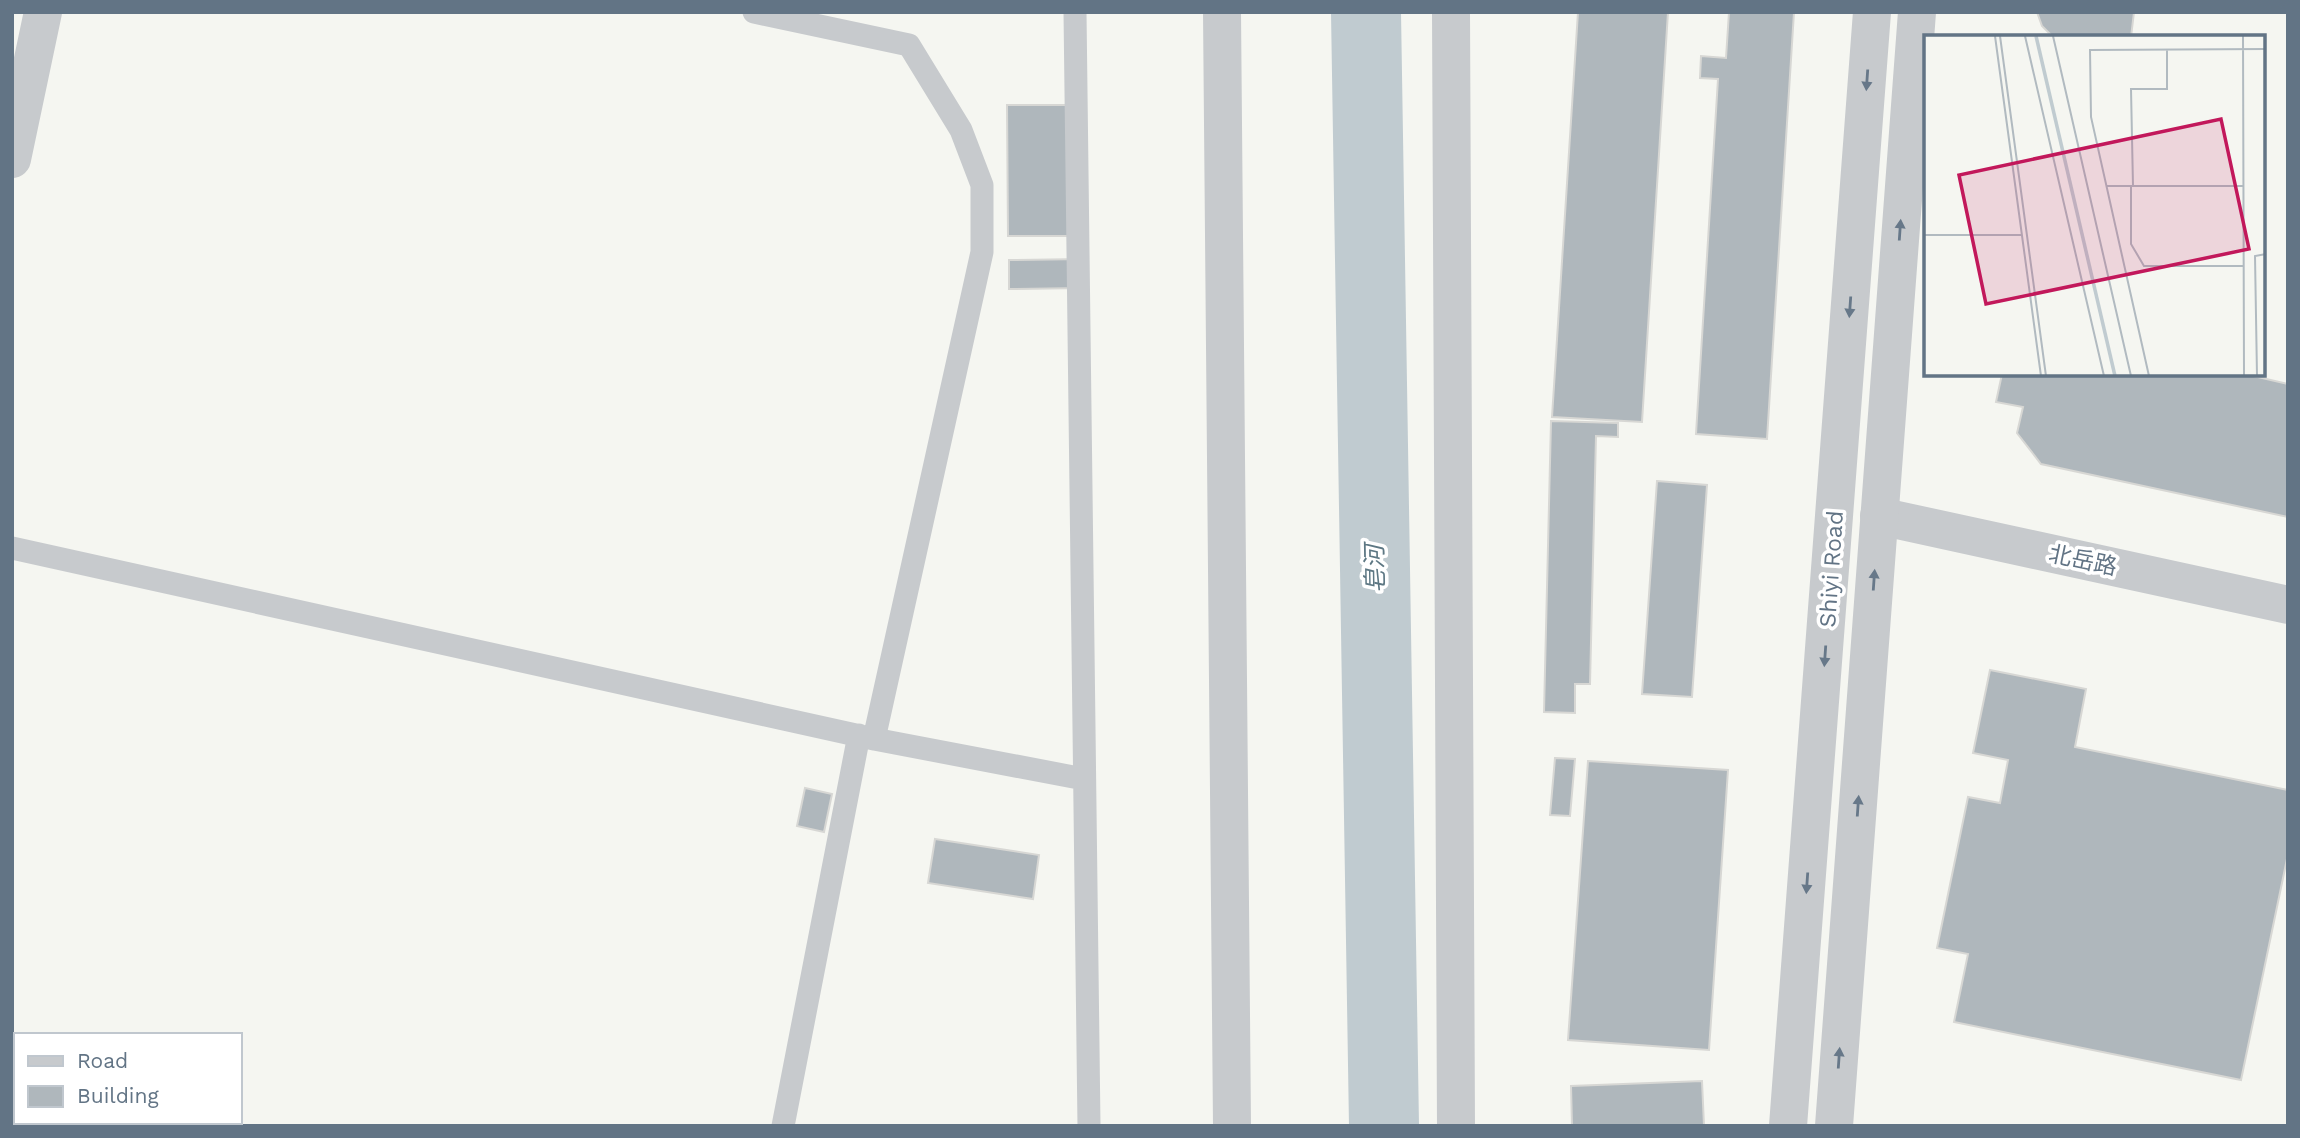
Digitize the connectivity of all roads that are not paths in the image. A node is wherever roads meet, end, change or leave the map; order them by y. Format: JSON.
{"nodes":[{"id":1,"x":43,"y":12,"type":"edge"},
{"id":2,"x":754,"y":12,"type":"edge"},
{"id":3,"x":1075,"y":12,"type":"edge"},
{"id":4,"x":1222,"y":12,"type":"edge"},
{"id":5,"x":1451,"y":12,"type":"edge"},
{"id":6,"x":1872,"y":12,"type":"edge"},
{"id":7,"x":1917,"y":12,"type":"edge"},
{"id":8,"x":12,"y":159,"type":"edge"},
{"id":9,"x":1879,"y":516,"type":"junction"},
{"id":10,"x":12,"y":548,"type":"edge"},
{"id":11,"x":2288,"y":605,"type":"edge"},
{"id":12,"x":866,"y":737,"type":"junction"},
{"id":13,"x":1084,"y":779,"type":"junction"},
{"id":14,"x":783,"y":1126,"type":"edge"},
{"id":15,"x":1089,"y":1126,"type":"edge"},
{"id":16,"x":1232,"y":1126,"type":"edge"},
{"id":17,"x":1455,"y":1126,"type":"edge"},
{"id":18,"x":1788,"y":1126,"type":"edge"},
{"id":19,"x":1834,"y":1126,"type":"edge"}],
"edges":[{"from":1,"to":8,"type":"street"},
{"from":2,"to":12,"type":"lane"},
{"from":3,"to":13,"type":"lane"},
{"from":4,"to":16,"type":"street"},
{"from":5,"to":17,"type":"street"},
{"from":6,"to":18,"type":"street","name":"Shiyi Road","one_way":true},
{"from":9,"to":7,"type":"street","name":"Shiyi Road","one_way":true},
{"from":9,"to":11,"type":"street","name":"北岳路"},
{"from":19,"to":9,"type":"street","name":"Shiyi Road","one_way":true},
{"from":10,"to":12,"type":"lane"},
{"from":12,"to":13,"type":"lane"},
{"from":12,"to":14,"type":"lane"},
{"from":13,"to":15,"type":"lane"}]}
